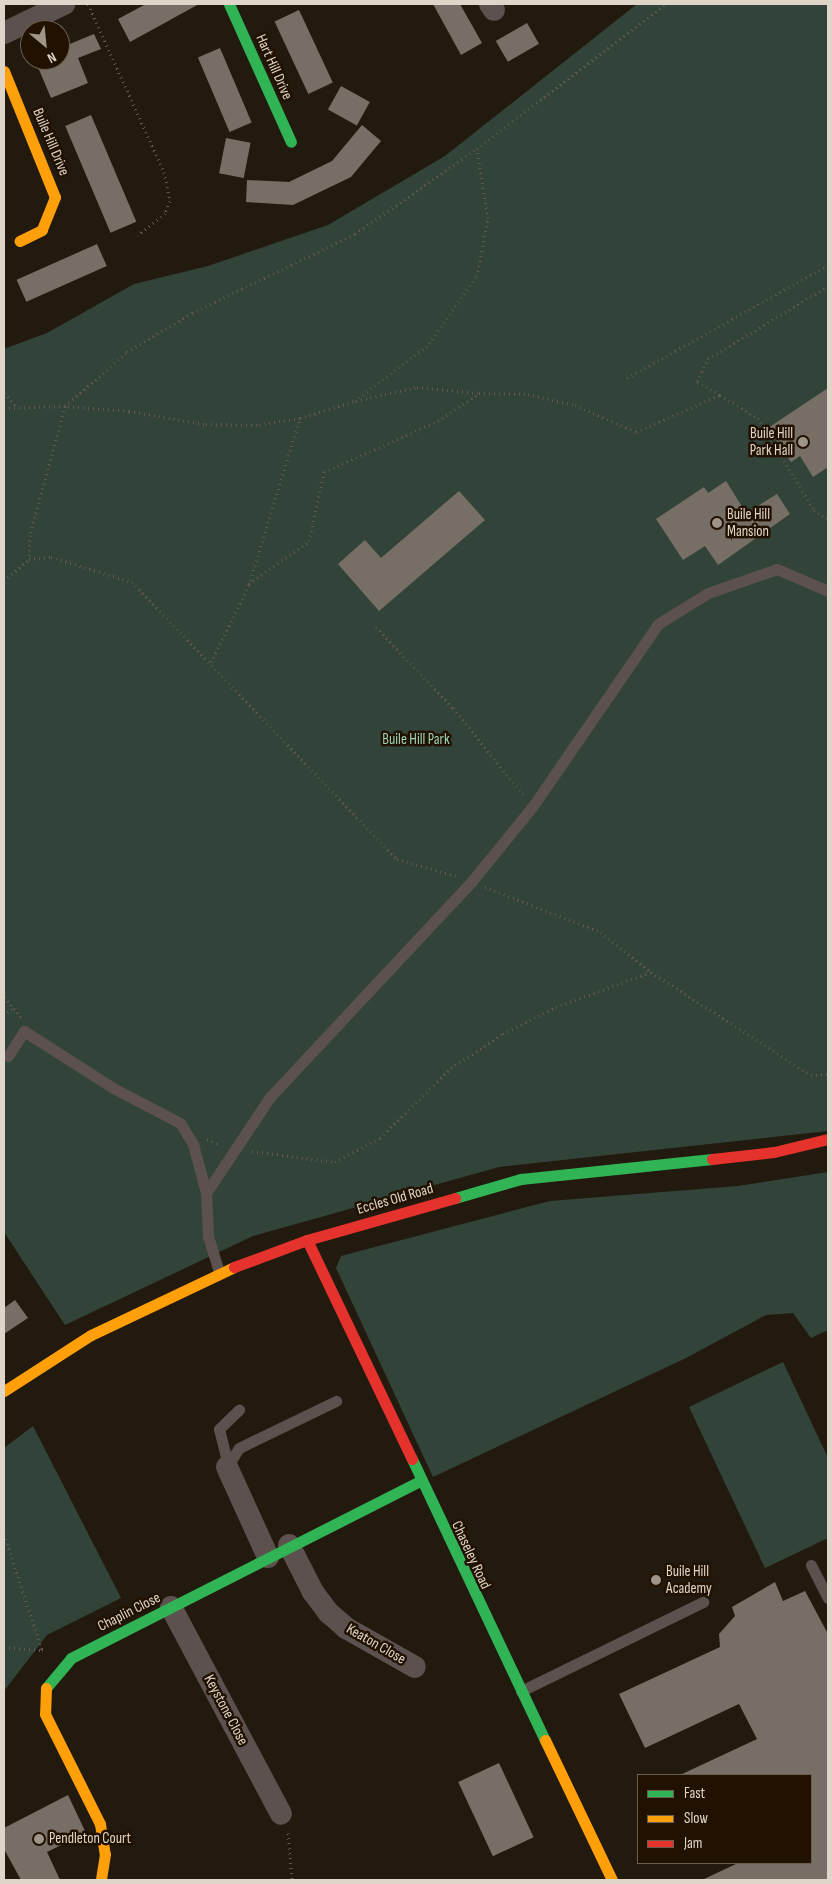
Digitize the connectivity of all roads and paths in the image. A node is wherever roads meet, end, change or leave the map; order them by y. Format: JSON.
{"nodes":[{"id":1,"x":64,"y":4,"type":"edge"},
{"id":2,"x":88,"y":4,"type":"edge"},
{"id":3,"x":229,"y":4,"type":"edge"},
{"id":4,"x":665,"y":4,"type":"edge"},
{"id":5,"x":4,"y":33,"type":"edge"},
{"id":6,"x":4,"y":71,"type":"edge"},
{"id":7,"x":292,"y":142,"type":"dead end"},
{"id":8,"x":477,"y":149,"type":"junction"},
{"id":9,"x":138,"y":235,"type":"dead end"},
{"id":10,"x":19,"y":241,"type":"dead end"},
{"id":11,"x":828,"y":265,"type":"edge"},
{"id":12,"x":828,"y":286,"type":"edge"},
{"id":13,"x":627,"y":378,"type":"dead end"},
{"id":14,"x":4,"y":393,"type":"edge"},
{"id":15,"x":479,"y":394,"type":"junction"},
{"id":16,"x":720,"y":396,"type":"junction"},
{"id":17,"x":355,"y":401,"type":"junction"},
{"id":18,"x":66,"y":406,"type":"junction"},
{"id":19,"x":4,"y":408,"type":"edge"},
{"id":20,"x":17,"y":408,"type":"junction"},
{"id":21,"x":300,"y":418,"type":"junction"},
{"id":22,"x":828,"y":519,"type":"edge"},
{"id":23,"x":29,"y":559,"type":"junction"},
{"id":24,"x":4,"y":581,"type":"edge"},
{"id":25,"x":249,"y":585,"type":"junction"},
{"id":26,"x":828,"y":591,"type":"edge"},
{"id":27,"x":376,"y":626,"type":"dead end"},
{"id":28,"x":211,"y":662,"type":"junction"},
{"id":29,"x":533,"y":806,"type":"junction"},
{"id":30,"x":472,"y":880,"type":"junction"},
{"id":31,"x":652,"y":972,"type":"junction"},
{"id":32,"x":4,"y":997,"type":"edge"},
{"id":33,"x":12,"y":1010,"type":"junction"},
{"id":34,"x":4,"y":1016,"type":"edge"},
{"id":35,"x":26,"y":1022,"type":"dead end"},
{"id":36,"x":8,"y":1056,"type":"dead end"},
{"id":37,"x":828,"y":1074,"type":"edge"},
{"id":38,"x":185,"y":1129,"type":"junction"},
{"id":39,"x":828,"y":1139,"type":"edge"},
{"id":40,"x":233,"y":1151,"type":"junction"},
{"id":41,"x":206,"y":1193,"type":"junction"},
{"id":42,"x":307,"y":1240,"type":"junction"},
{"id":43,"x":219,"y":1272,"type":"junction"},
{"id":44,"x":4,"y":1391,"type":"edge"},
{"id":45,"x":336,"y":1402,"type":"dead end"},
{"id":46,"x":239,"y":1410,"type":"dead end"},
{"id":47,"x":227,"y":1464,"type":"junction"},
{"id":48,"x":420,"y":1481,"type":"junction"},
{"id":49,"x":4,"y":1534,"type":"edge"},
{"id":50,"x":289,"y":1545,"type":"junction"},
{"id":51,"x":268,"y":1557,"type":"junction"},
{"id":52,"x":811,"y":1565,"type":"dead end"},
{"id":53,"x":828,"y":1598,"type":"edge"},
{"id":54,"x":703,"y":1602,"type":"dead end"},
{"id":55,"x":171,"y":1607,"type":"junction"},
{"id":56,"x":4,"y":1647,"type":"edge"},
{"id":57,"x":50,"y":1648,"type":"dead end"},
{"id":58,"x":42,"y":1650,"type":"junction"},
{"id":59,"x":415,"y":1667,"type":"dead end"},
{"id":60,"x":519,"y":1691,"type":"junction"},
{"id":61,"x":281,"y":1814,"type":"joint"},
{"id":62,"x":101,"y":1880,"type":"edge"},
{"id":63,"x":292,"y":1880,"type":"edge"},
{"id":64,"x":612,"y":1880,"type":"edge"}],
"edges":[{"from":1,"to":5,"type":"street"},
{"from":2,"to":9,"type":"path"},
{"from":3,"to":7,"type":"street","name":"Hart Hill Drive"},
{"from":4,"to":8,"type":"path"},
{"from":6,"to":10,"type":"street","name":"Buile Hill Drive"},
{"from":8,"to":17,"type":"path"},
{"from":8,"to":18,"type":"path"},
{"from":11,"to":13,"type":"path"},
{"from":12,"to":16,"type":"path"},
{"from":14,"to":20,"type":"path"},
{"from":15,"to":16,"type":"path"},
{"from":15,"to":17,"type":"path"},
{"from":15,"to":25,"type":"path"},
{"from":16,"to":22,"type":"path"},
{"from":17,"to":21,"type":"path"},
{"from":18,"to":20,"type":"path"},
{"from":18,"to":21,"type":"path"},
{"from":18,"to":23,"type":"path"},
{"from":19,"to":20,"type":"path"},
{"from":21,"to":25,"type":"path"},
{"from":23,"to":24,"type":"path"},
{"from":23,"to":28,"type":"path"},
{"from":25,"to":28,"type":"path"},
{"from":26,"to":29,"type":"lane"},
{"from":27,"to":29,"type":"path"},
{"from":28,"to":30,"type":"path"},
{"from":29,"to":30,"type":"lane"},
{"from":30,"to":31,"type":"path"},
{"from":30,"to":40,"type":"lane"},
{"from":31,"to":37,"type":"path"},
{"from":31,"to":40,"type":"path"},
{"from":32,"to":33,"type":"path"},
{"from":33,"to":34,"type":"path"},
{"from":33,"to":35,"type":"path"},
{"from":36,"to":38,"type":"lane"},
{"from":38,"to":40,"type":"path"},
{"from":38,"to":41,"type":"lane"},
{"from":39,"to":42,"type":"street","name":"Eccles Old Road"},
{"from":40,"to":41,"type":"lane"},
{"from":41,"to":43,"type":"lane"},
{"from":42,"to":43,"type":"street","name":"Eccles Old Road"},
{"from":42,"to":48,"type":"street","name":"Chaseley Road"},
{"from":43,"to":44,"type":"street","name":"Eccles Old Road"},
{"from":45,"to":47,"type":"lane"},
{"from":46,"to":47,"type":"lane"},
{"from":47,"to":51,"type":"street"},
{"from":48,"to":50,"type":"street","name":"Chaplin Close"},
{"from":48,"to":60,"type":"street","name":"Chaseley Road"},
{"from":49,"to":58,"type":"path"},
{"from":50,"to":51,"type":"street","name":"Chaplin Close"},
{"from":50,"to":59,"type":"street","name":"Keaton Close"},
{"from":51,"to":55,"type":"street","name":"Chaplin Close"},
{"from":52,"to":53,"type":"lane"},
{"from":54,"to":60,"type":"lane"},
{"from":55,"to":61,"type":"street","name":"Keystone Close"},
{"from":55,"to":62,"type":"street","name":"Chaplin Close"},
{"from":56,"to":58,"type":"path"},
{"from":57,"to":58,"type":"path"},
{"from":60,"to":64,"type":"street","name":"Chaseley Road"},
{"from":61,"to":63,"type":"path"}]}
